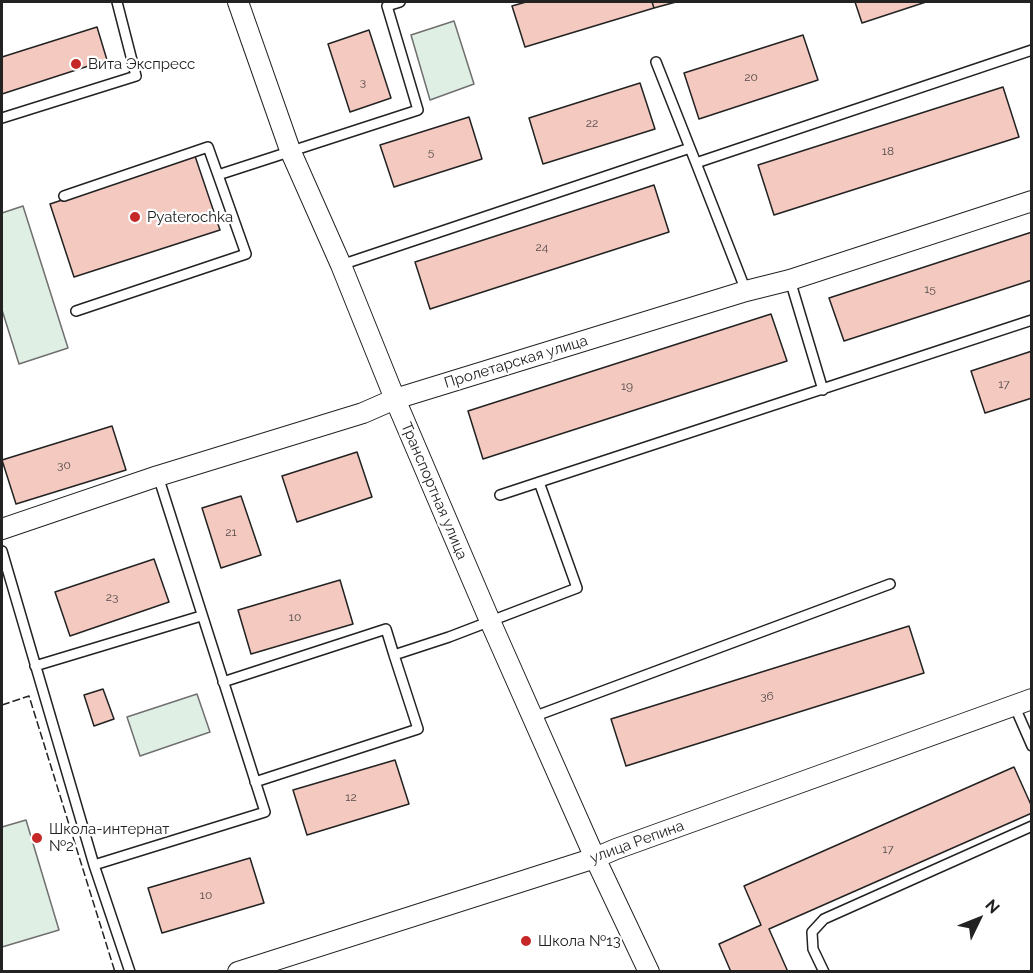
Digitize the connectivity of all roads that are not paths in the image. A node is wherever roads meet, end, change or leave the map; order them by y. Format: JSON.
{"nodes":[{"id":1,"x":117,"y":2,"type":"edge"},
{"id":2,"x":238,"y":2,"type":"edge"},
{"id":3,"x":400,"y":2,"type":"edge"},
{"id":4,"x":1032,"y":50,"type":"edge"},
{"id":5,"x":656,"y":63,"type":"dead end"},
{"id":6,"x":2,"y":118,"type":"edge"},
{"id":7,"x":690,"y":148,"type":"junction"},
{"id":8,"x":290,"y":150,"type":"junction"},
{"id":9,"x":696,"y":163,"type":"junction"},
{"id":10,"x":218,"y":175,"type":"junction"},
{"id":11,"x":64,"y":196,"type":"dead end"},
{"id":12,"x":1032,"y":201,"type":"edge"},
{"id":13,"x":340,"y":265,"type":"junction"},
{"id":14,"x":790,"y":280,"type":"junction"},
{"id":15,"x":746,"y":291,"type":"junction"},
{"id":16,"x":76,"y":311,"type":"dead end"},
{"id":17,"x":1032,"y":320,"type":"edge"},
{"id":18,"x":823,"y":390,"type":"junction"},
{"id":19,"x":395,"y":399,"type":"junction"},
{"id":20,"x":158,"y":476,"type":"junction"},
{"id":21,"x":539,"y":482,"type":"junction"},
{"id":22,"x":500,"y":495,"type":"dead end"},
{"id":23,"x":2,"y":529,"type":"edge"},
{"id":24,"x":2,"y":551,"type":"edge"},
{"id":25,"x":890,"y":584,"type":"dead end"},
{"id":26,"x":201,"y":616,"type":"junction"},
{"id":27,"x":490,"y":621,"type":"junction"},
{"id":28,"x":394,"y":655,"type":"junction"},
{"id":29,"x":34,"y":666,"type":"junction"},
{"id":30,"x":223,"y":682,"type":"junction"},
{"id":31,"x":1023,"y":702,"type":"edge"},
{"id":32,"x":533,"y":717,"type":"junction"},
{"id":33,"x":1032,"y":746,"type":"edge"},
{"id":34,"x":255,"y":782,"type":"junction"},
{"id":35,"x":1032,"y":826,"type":"edge"},
{"id":36,"x":595,"y":858,"type":"junction"},
{"id":37,"x":94,"y":865,"type":"junction"},
{"id":38,"x":130,"y":972,"type":"edge"},
{"id":39,"x":238,"y":972,"type":"edge"},
{"id":40,"x":649,"y":972,"type":"edge"},
{"id":41,"x":824,"y":972,"type":"edge"}],
"edges":[{"from":1,"to":6,"type":"lane"},
{"from":2,"to":8,"type":"street","name":"Транспортная улица"},
{"from":3,"to":8,"type":"lane"},
{"from":4,"to":9,"type":"lane"},
{"from":5,"to":7,"type":"lane"},
{"from":7,"to":9,"type":"lane"},
{"from":7,"to":13,"type":"lane"},
{"from":8,"to":10,"type":"lane"},
{"from":8,"to":13,"type":"street","name":"Транспортная улица"},
{"from":9,"to":15,"type":"lane"},
{"from":10,"to":11,"type":"lane"},
{"from":10,"to":16,"type":"lane"},
{"from":12,"to":14,"type":"street","name":"Пролетарская улица"},
{"from":13,"to":19,"type":"street","name":"Транспортная улица"},
{"from":14,"to":15,"type":"street","name":"Пролетарская улица"},
{"from":14,"to":18,"type":"lane"},
{"from":15,"to":19,"type":"street","name":"Пролетарская улица"},
{"from":17,"to":18,"type":"lane"},
{"from":18,"to":21,"type":"lane"},
{"from":19,"to":20,"type":"street","name":"Пролетарская улица"},
{"from":19,"to":27,"type":"street","name":"Транспортная улица"},
{"from":20,"to":23,"type":"street","name":"Пролетарская улица"},
{"from":20,"to":26,"type":"lane"},
{"from":21,"to":22,"type":"lane"},
{"from":21,"to":27,"type":"lane"},
{"from":24,"to":29,"type":"lane"},
{"from":25,"to":32,"type":"lane"},
{"from":26,"to":29,"type":"lane"},
{"from":26,"to":30,"type":"lane"},
{"from":27,"to":28,"type":"lane"},
{"from":27,"to":32,"type":"street","name":"Транспортная улица"},
{"from":28,"to":30,"type":"lane"},
{"from":28,"to":34,"type":"lane"},
{"from":29,"to":37,"type":"lane"},
{"from":30,"to":34,"type":"lane"},
{"from":31,"to":33,"type":"lane"},
{"from":31,"to":36,"type":"street","name":"улица Репина"},
{"from":32,"to":36,"type":"street","name":"Транспортная улица"},
{"from":34,"to":37,"type":"lane"},
{"from":35,"to":41,"type":"lane"},
{"from":36,"to":39,"type":"street","name":"улица Репина"},
{"from":36,"to":40,"type":"street","name":"Транспортная улица"},
{"from":37,"to":38,"type":"lane"}]}
